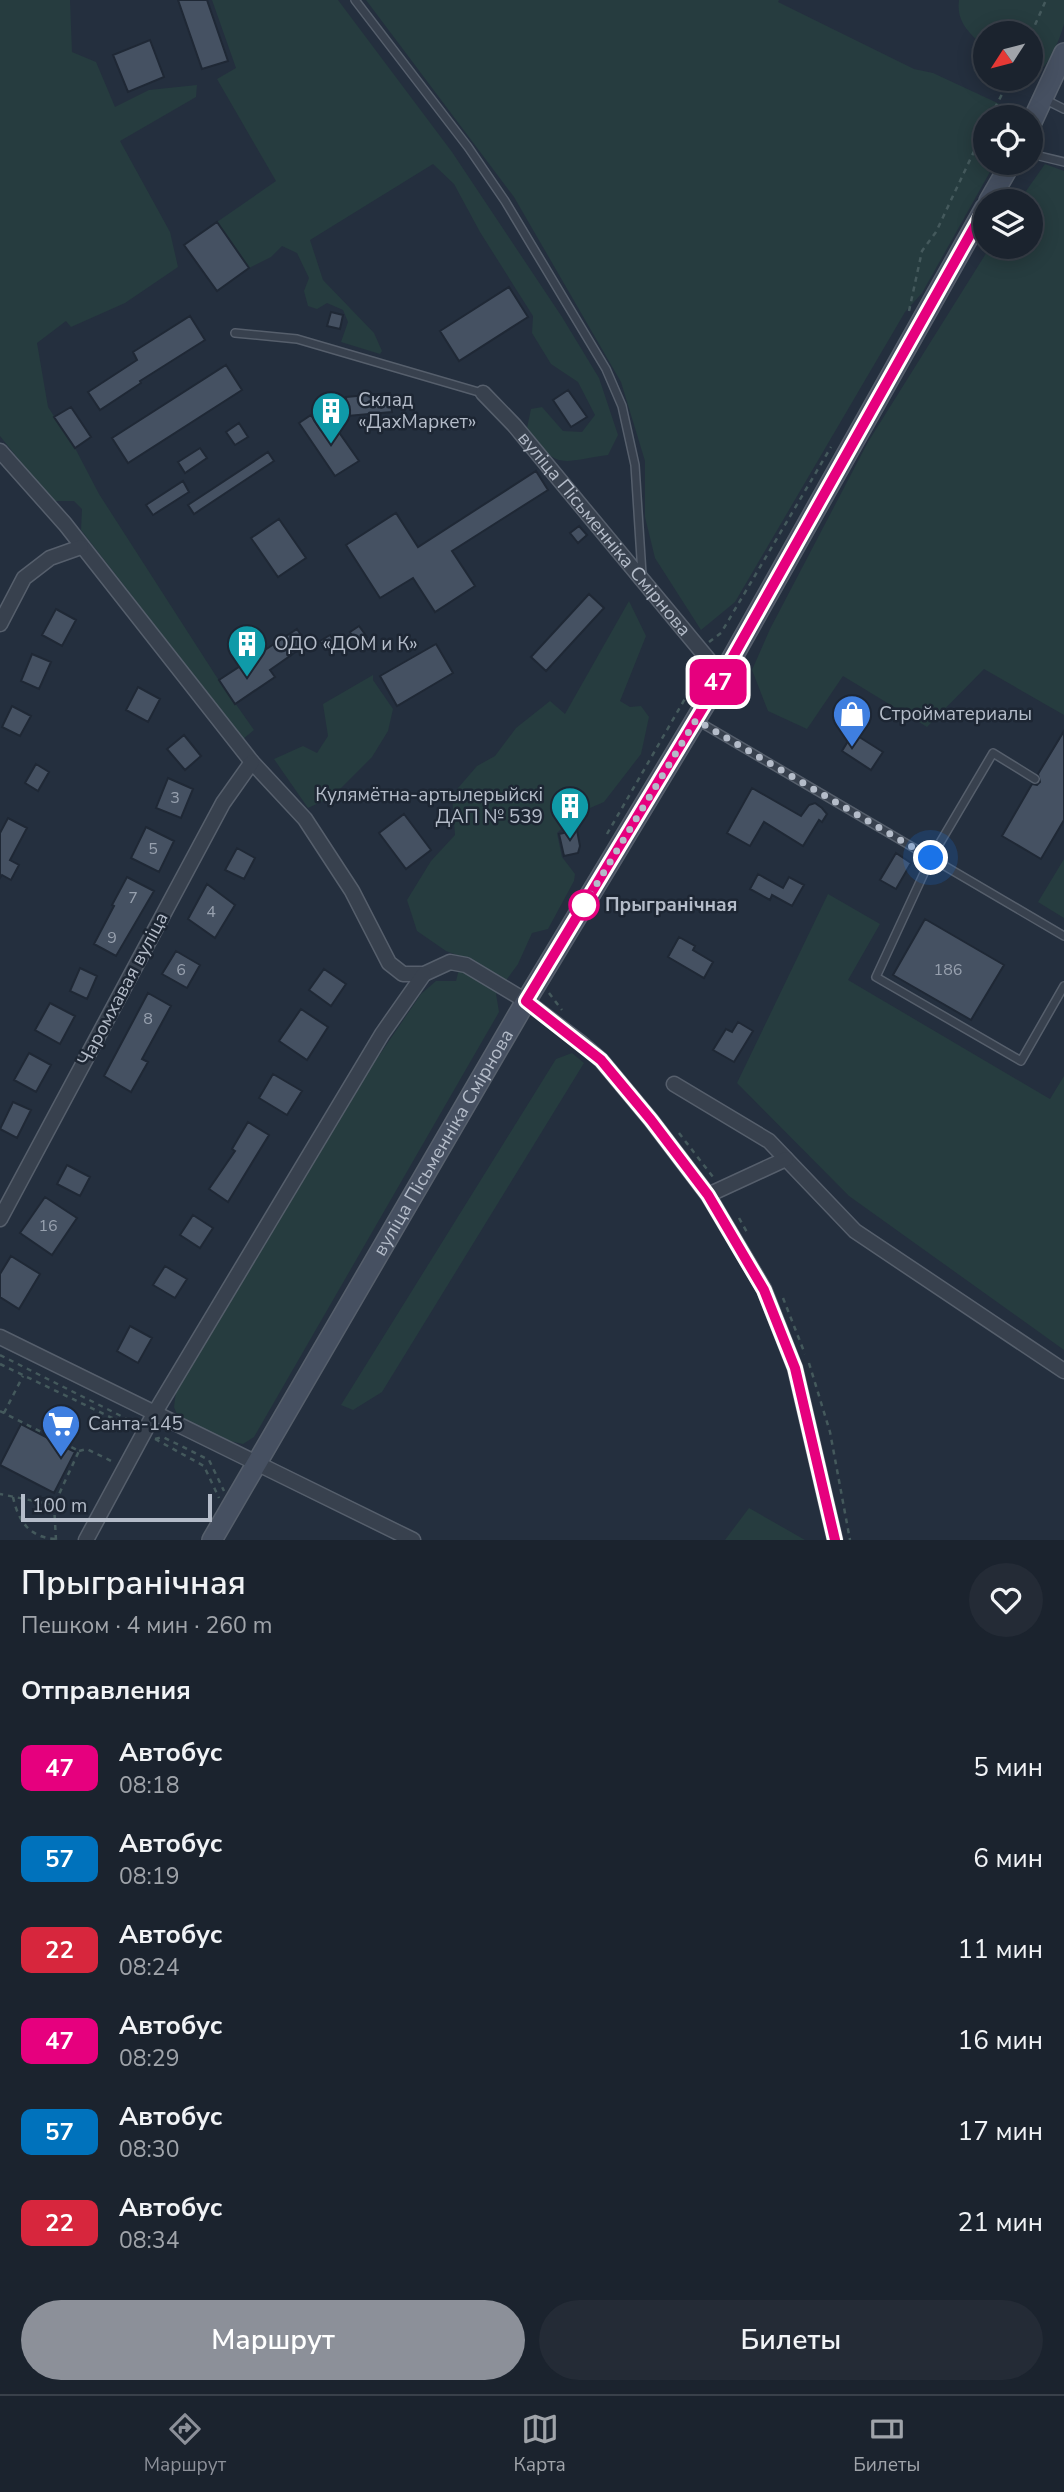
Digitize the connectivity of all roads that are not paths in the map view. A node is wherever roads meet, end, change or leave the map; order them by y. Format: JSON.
{"nodes":[{"id":1,"x":355,"y":0,"type":"edge"},
{"id":2,"x":1064,"y":53,"type":"edge"},
{"id":3,"x":1044,"y":99,"type":"junction"},
{"id":4,"x":1041,"y":105,"type":"edge"},
{"id":5,"x":1064,"y":109,"type":"edge"},
{"id":6,"x":1043,"y":157,"type":"edge"},
{"id":7,"x":1064,"y":162,"type":"edge"},
{"id":8,"x":973,"y":229,"type":"edge"},
{"id":9,"x":235,"y":333,"type":"dead end"},
{"id":10,"x":483,"y":393,"type":"joint"},
{"id":11,"x":0,"y":451,"type":"edge"},
{"id":12,"x":81,"y":547,"type":"junction"},
{"id":13,"x":642,"y":582,"type":"junction"},
{"id":14,"x":0,"y":624,"type":"edge"},
{"id":15,"x":722,"y":676,"type":"junction"},
{"id":16,"x":696,"y":720,"type":"junction"},
{"id":17,"x":252,"y":762,"type":"junction"},
{"id":18,"x":1035,"y":779,"type":"dead end"},
{"id":19,"x":931,"y":858,"type":"junction"},
{"id":20,"x":1064,"y":936,"type":"edge"},
{"id":21,"x":424,"y":974,"type":"junction"},
{"id":22,"x":1064,"y":986,"type":"edge"},
{"id":23,"x":526,"y":1001,"type":"junction"},
{"id":24,"x":674,"y":1084,"type":"dead end"},
{"id":25,"x":786,"y":1159,"type":"junction"},
{"id":26,"x":708,"y":1195,"type":"junction"},
{"id":27,"x":0,"y":1219,"type":"edge"},
{"id":28,"x":0,"y":1337,"type":"edge"},
{"id":29,"x":1064,"y":1371,"type":"edge"},
{"id":30,"x":154,"y":1414,"type":"junction"},
{"id":31,"x":256,"y":1464,"type":"junction"},
{"id":32,"x":86,"y":1540,"type":"edge"},
{"id":33,"x":212,"y":1540,"type":"edge"},
{"id":34,"x":413,"y":1540,"type":"edge"},
{"id":35,"x":835,"y":1540,"type":"edge"}],
"edges":[{"from":1,"to":13,"type":"lane"},
{"from":2,"to":3,"type":"main road"},
{"from":3,"to":4,"type":"main road"},
{"from":3,"to":5,"type":"lane"},
{"from":6,"to":7,"type":"lane"},
{"from":8,"to":15,"type":"main road","name":"вуліца Пісьменніка Смірнова"},
{"from":9,"to":10,"type":"lane"},
{"from":10,"to":13,"type":"street","name":"вуліца Пісьменніка Смірнова"},
{"from":11,"to":12,"type":"street"},
{"from":12,"to":14,"type":"street"},
{"from":12,"to":17,"type":"street"},
{"from":13,"to":15,"type":"street","name":"вуліца Пісьменніка Смірнова"},
{"from":15,"to":16,"type":"main road","name":"вуліца Пісьменніка Смірнова"},
{"from":16,"to":19,"type":"lane"},
{"from":16,"to":23,"type":"main road","name":"вуліца Пісьменніка Смірнова"},
{"from":17,"to":21,"type":"street"},
{"from":17,"to":27,"type":"street","name":"Чаромхавая вуліца"},
{"from":18,"to":19,"type":"lane"},
{"from":19,"to":20,"type":"lane"},
{"from":19,"to":22,"type":"lane"},
{"from":21,"to":23,"type":"street"},
{"from":21,"to":30,"type":"street"},
{"from":23,"to":26,"type":"street"},
{"from":23,"to":31,"type":"main road","name":"вуліца Пісьменніка Смірнова"},
{"from":24,"to":25,"type":"street"},
{"from":25,"to":26,"type":"street"},
{"from":25,"to":29,"type":"street"},
{"from":26,"to":35,"type":"street"},
{"from":28,"to":30,"type":"street"},
{"from":30,"to":31,"type":"street"},
{"from":30,"to":32,"type":"street"},
{"from":31,"to":33,"type":"main road","name":"вуліца Пісьменніка Смірнова"},
{"from":31,"to":34,"type":"street"}]}
